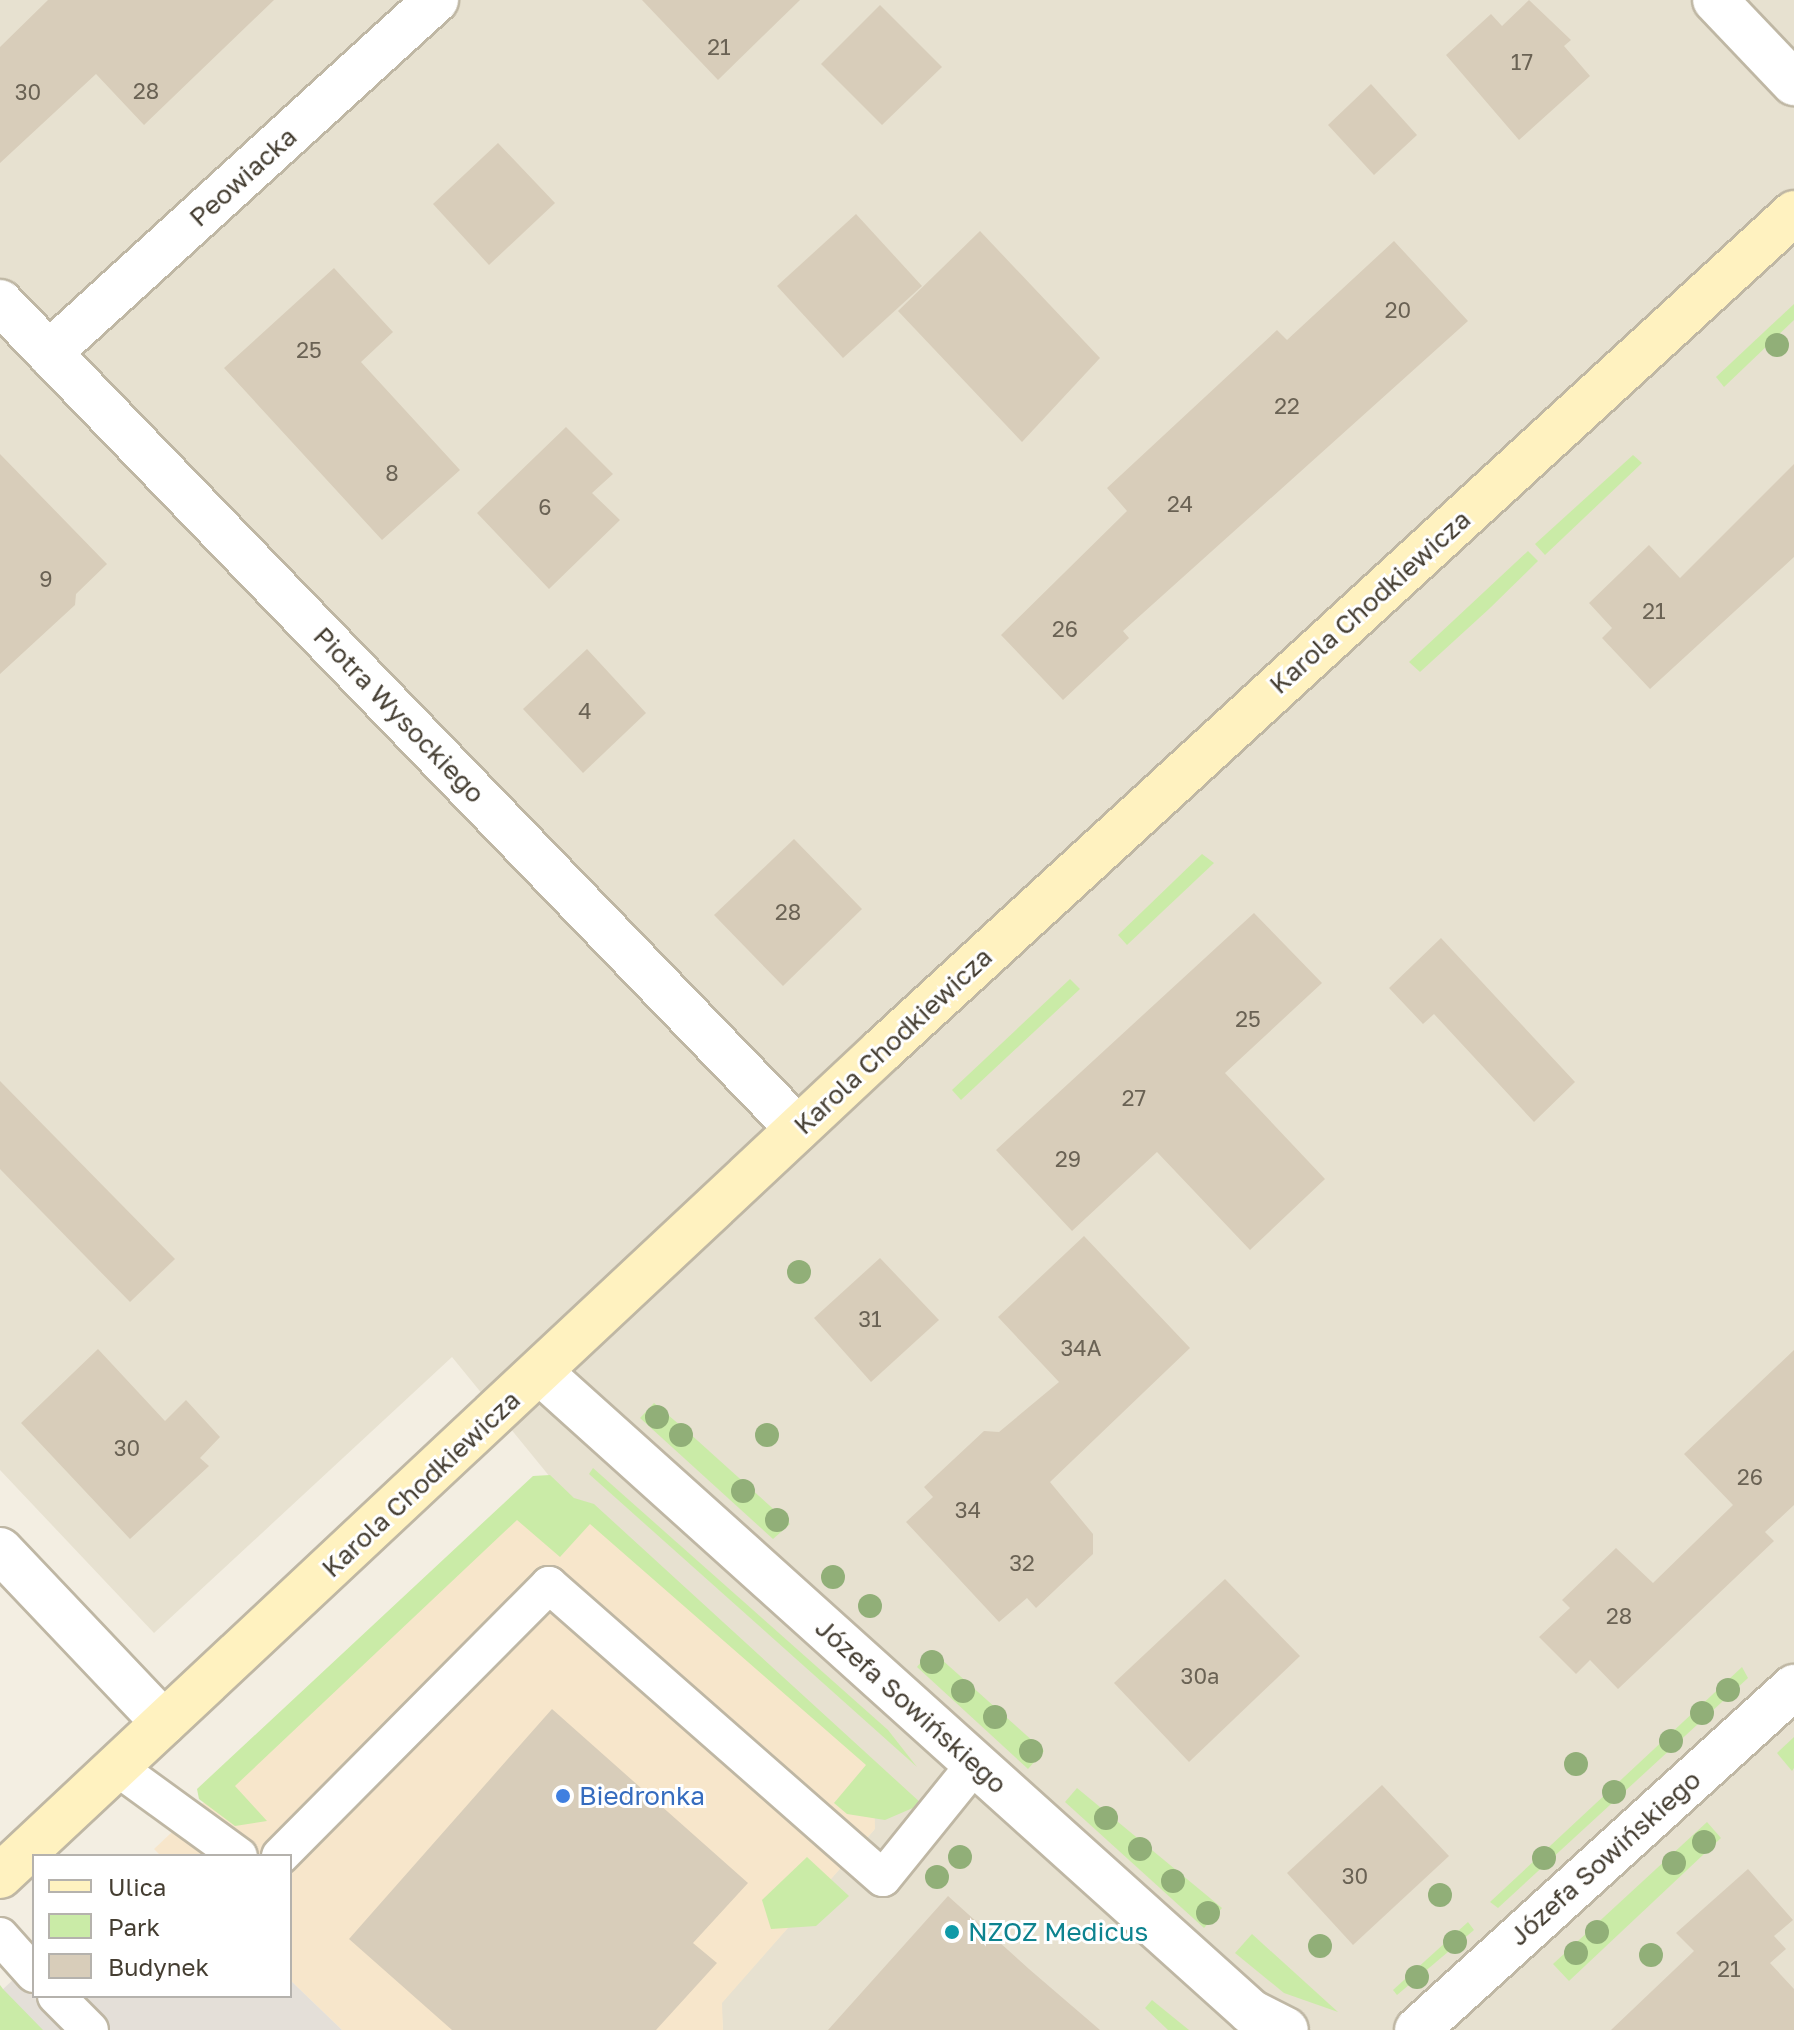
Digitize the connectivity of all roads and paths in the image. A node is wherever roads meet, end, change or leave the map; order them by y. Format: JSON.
{"nodes":[{"id":1,"x":436,"y":0,"type":"edge"},
{"id":2,"x":1715,"y":0,"type":"edge"},
{"id":3,"x":1794,"y":83,"type":"edge"},
{"id":4,"x":1794,"y":213,"type":"edge"},
{"id":5,"x":0,"y":302,"type":"edge"},
{"id":6,"x":49,"y":353,"type":"junction"},
{"id":7,"x":798,"y":1129,"type":"junction"},
{"id":8,"x":541,"y":1373,"type":"junction"},
{"id":9,"x":0,"y":1550,"type":"edge"},
{"id":10,"x":1794,"y":1687,"type":"edge"},
{"id":11,"x":164,"y":1723,"type":"junction"},
{"id":12,"x":975,"y":1764,"type":"junction"},
{"id":13,"x":115,"y":1766,"type":"junction"},
{"id":14,"x":236,"y":1854,"type":"edge"},
{"id":15,"x":282,"y":1854,"type":"edge"},
{"id":16,"x":0,"y":1876,"type":"edge"},
{"id":17,"x":0,"y":1936,"type":"edge"},
{"id":18,"x":32,"y":1972,"type":"edge"},
{"id":19,"x":58,"y":1998,"type":"edge"},
{"id":20,"x":90,"y":2030,"type":"edge"},
{"id":21,"x":1286,"y":2030,"type":"edge"},
{"id":22,"x":1417,"y":2030,"type":"edge"}],
"edges":[{"from":1,"to":6,"type":"street","name":"Peowiacka"},
{"from":2,"to":3,"type":"street"},
{"from":4,"to":7,"type":"street","name":"Karola Chodkiewicza"},
{"from":5,"to":6,"type":"street","name":"Piotra Wysockiego"},
{"from":6,"to":7,"type":"street","name":"Piotra Wysockiego"},
{"from":7,"to":8,"type":"street","name":"Karola Chodkiewicza"},
{"from":8,"to":11,"type":"street","name":"Karola Chodkiewicza"},
{"from":8,"to":12,"type":"street","name":"Józefa Sowińskiego"},
{"from":9,"to":11,"type":"street"},
{"from":10,"to":22,"type":"street","name":"Józefa Sowińskiego"},
{"from":11,"to":13,"type":"street","name":"Karola Chodkiewicza"},
{"from":12,"to":15,"type":"lane"},
{"from":12,"to":21,"type":"street","name":"Józefa Sowińskiego"},
{"from":13,"to":14,"type":"lane"},
{"from":13,"to":16,"type":"street","name":"Karola Chodkiewicza"},
{"from":17,"to":18,"type":"lane"},
{"from":19,"to":20,"type":"lane"}]}
